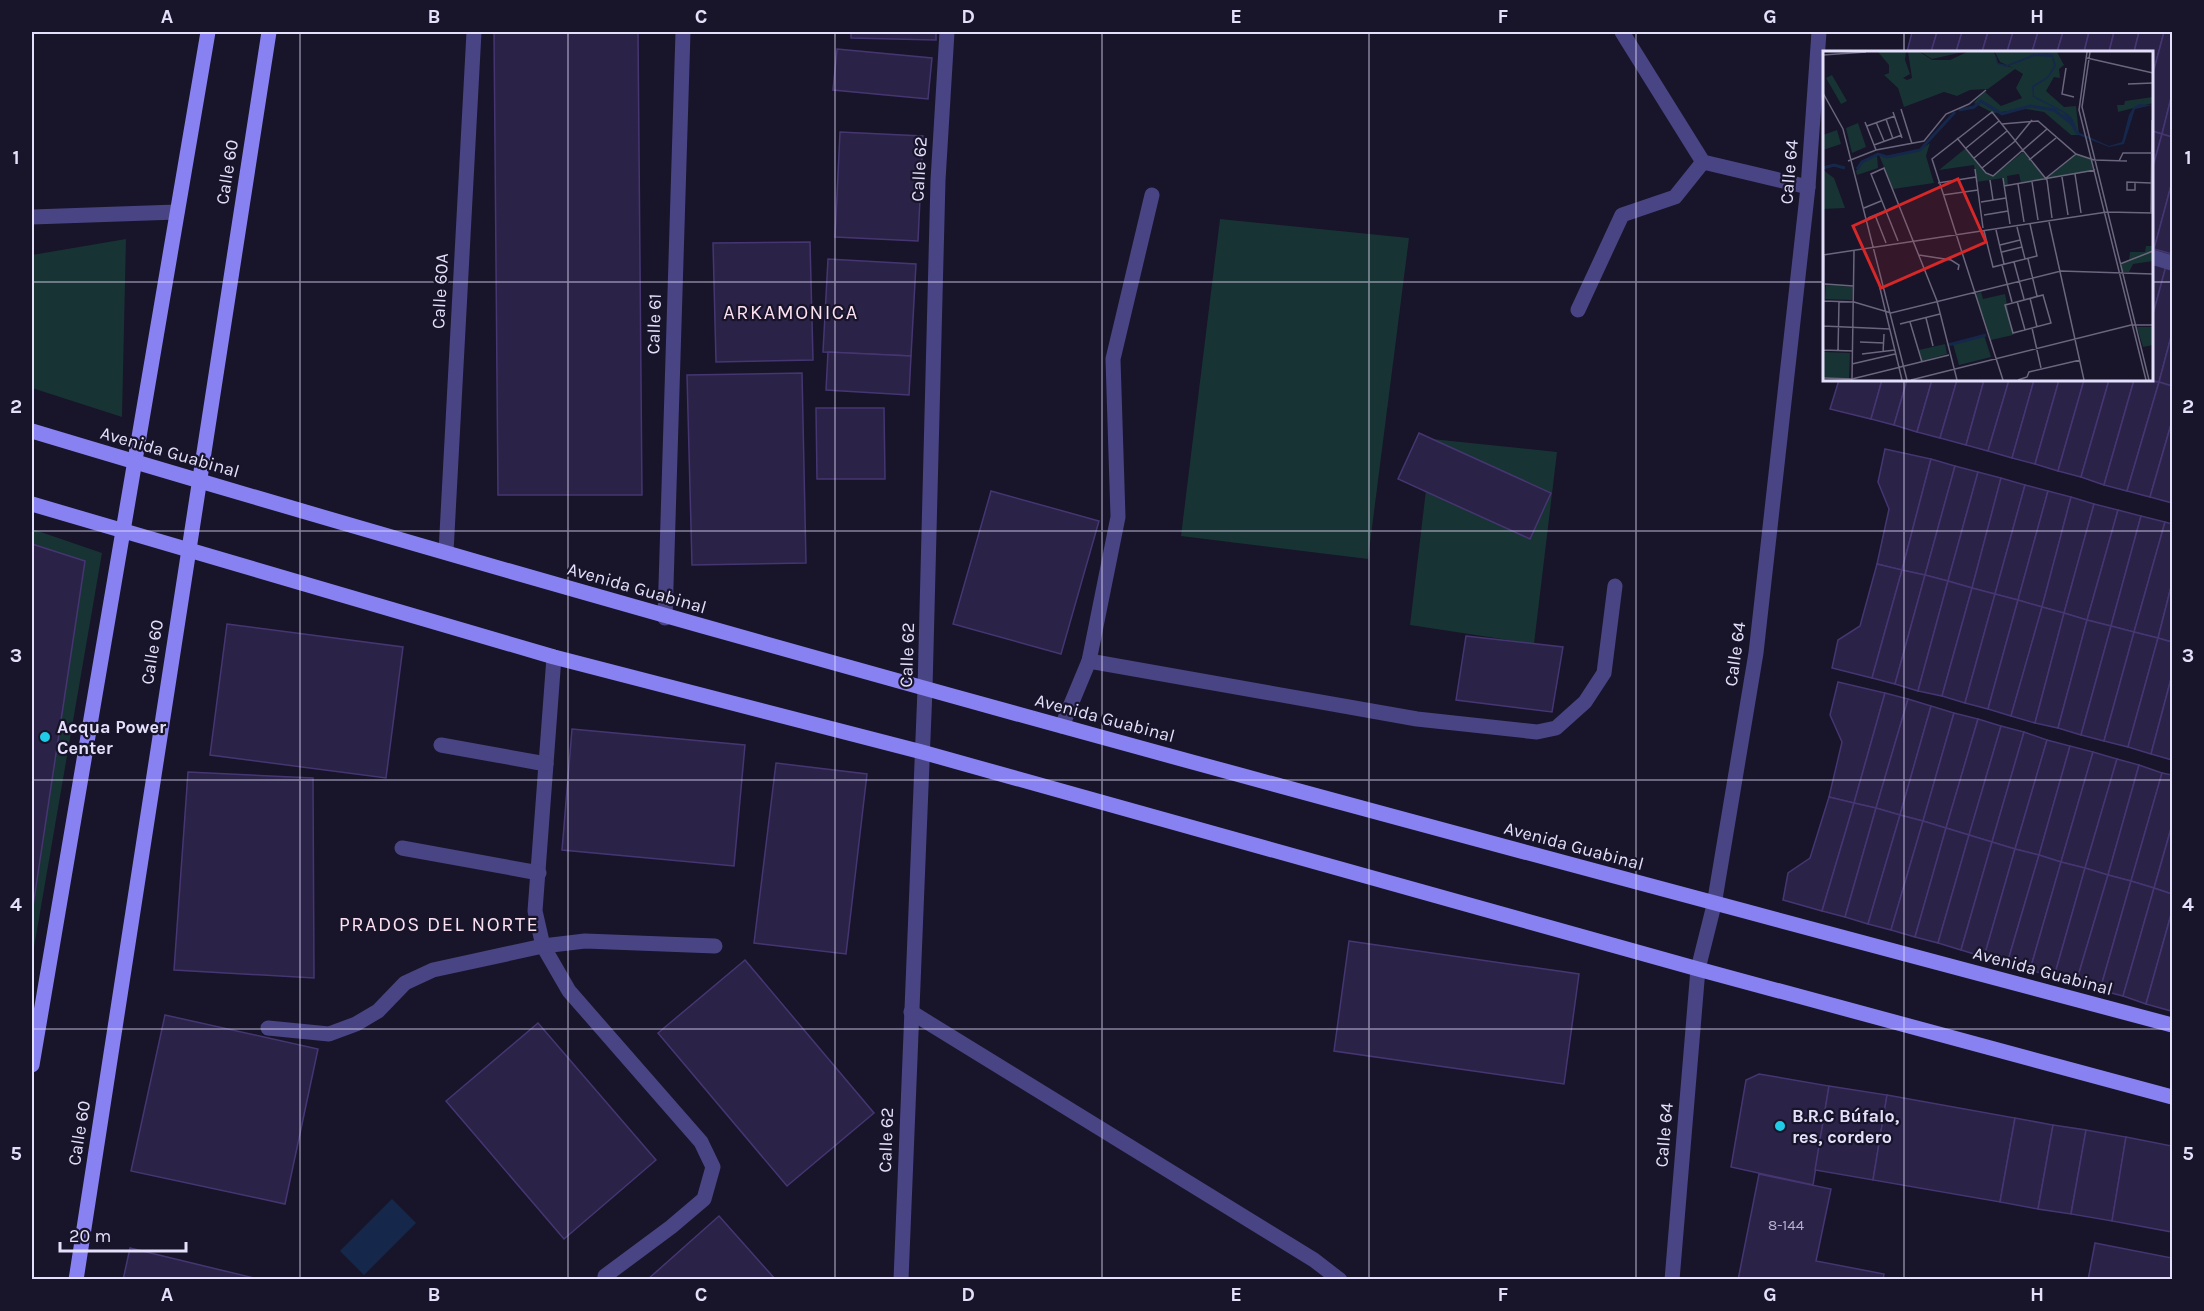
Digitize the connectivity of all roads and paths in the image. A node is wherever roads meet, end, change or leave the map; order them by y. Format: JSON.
{"nodes":[{"id":1,"x":208,"y":32,"type":"edge"},
{"id":2,"x":269,"y":32,"type":"edge"},
{"id":3,"x":474,"y":32,"type":"edge"},
{"id":4,"x":683,"y":32,"type":"edge"},
{"id":5,"x":947,"y":32,"type":"edge"},
{"id":6,"x":1622,"y":32,"type":"edge"},
{"id":7,"x":1819,"y":32,"type":"edge"},
{"id":8,"x":1703,"y":162,"type":"junction"},
{"id":9,"x":1818,"y":165,"type":"edge"},
{"id":10,"x":1808,"y":187,"type":"junction"},
{"id":11,"x":1152,"y":195,"type":"dead end"},
{"id":12,"x":177,"y":212,"type":"junction"},
{"id":13,"x":32,"y":217,"type":"edge"},
{"id":14,"x":2153,"y":258,"type":"edge"},
{"id":15,"x":2172,"y":263,"type":"edge"},
{"id":16,"x":1578,"y":310,"type":"dead end"},
{"id":17,"x":32,"y":431,"type":"edge"},
{"id":18,"x":135,"y":463,"type":"junction"},
{"id":19,"x":198,"y":482,"type":"junction"},
{"id":20,"x":32,"y":504,"type":"edge"},
{"id":21,"x":124,"y":532,"type":"junction"},
{"id":22,"x":188,"y":550,"type":"junction"},
{"id":23,"x":446,"y":552,"type":"junction"},
{"id":24,"x":1615,"y":586,"type":"dead end"},
{"id":25,"x":665,"y":618,"type":"junction"},
{"id":26,"x":554,"y":657,"type":"junction"},
{"id":27,"x":1089,"y":661,"type":"junction"},
{"id":28,"x":925,"y":689,"type":"junction"},
{"id":29,"x":1062,"y":726,"type":"junction"},
{"id":30,"x":441,"y":744,"type":"dead end"},
{"id":31,"x":922,"y":752,"type":"junction"},
{"id":32,"x":546,"y":764,"type":"junction"},
{"id":33,"x":402,"y":848,"type":"dead end"},
{"id":34,"x":540,"y":873,"type":"junction"},
{"id":35,"x":1714,"y":905,"type":"junction"},
{"id":36,"x":543,"y":946,"type":"junction"},
{"id":37,"x":716,"y":946,"type":"dead end"},
{"id":38,"x":1698,"y":969,"type":"junction"},
{"id":39,"x":911,"y":1012,"type":"junction"},
{"id":40,"x":2172,"y":1025,"type":"edge"},
{"id":41,"x":268,"y":1028,"type":"dead end"},
{"id":42,"x":32,"y":1065,"type":"edge"},
{"id":43,"x":2172,"y":1097,"type":"edge"},
{"id":44,"x":605,"y":1276,"type":"dead end"},
{"id":45,"x":76,"y":1280,"type":"edge"},
{"id":46,"x":901,"y":1280,"type":"edge"},
{"id":47,"x":1340,"y":1280,"type":"edge"},
{"id":48,"x":1672,"y":1280,"type":"edge"}],
"edges":[{"from":1,"to":12,"type":"main road"},
{"from":2,"to":19,"type":"main road","name":"Calle 60"},
{"from":3,"to":23,"type":"street","name":"Calle 60A"},
{"from":4,"to":25,"type":"street","name":"Calle 61"},
{"from":5,"to":28,"type":"street","name":"Calle 62"},
{"from":6,"to":8,"type":"street"},
{"from":7,"to":9,"type":"street","name":"Calle 64"},
{"from":8,"to":10,"type":"street"},
{"from":8,"to":16,"type":"street"},
{"from":9,"to":10,"type":"street","name":"Calle 64"},
{"from":10,"to":35,"type":"street","name":"Calle 64"},
{"from":11,"to":27,"type":"street"},
{"from":12,"to":13,"type":"street"},
{"from":12,"to":18,"type":"main road"},
{"from":14,"to":15,"type":"street"},
{"from":17,"to":18,"type":"main road","name":"Avenida Guabinal"},
{"from":18,"to":19,"type":"main road","name":"Avenida Guabinal"},
{"from":18,"to":21,"type":"main road"},
{"from":19,"to":22,"type":"main road","name":"Calle 60"},
{"from":19,"to":23,"type":"main road","name":"Avenida Guabinal"},
{"from":20,"to":21,"type":"main road"},
{"from":21,"to":22,"type":"main road"},
{"from":21,"to":42,"type":"main road"},
{"from":22,"to":26,"type":"main road"},
{"from":22,"to":45,"type":"main road","name":"Calle 60"},
{"from":23,"to":25,"type":"main road","name":"Avenida Guabinal"},
{"from":24,"to":27,"type":"street"},
{"from":25,"to":28,"type":"main road","name":"Avenida Guabinal"},
{"from":26,"to":31,"type":"main road"},
{"from":26,"to":32,"type":"street"},
{"from":27,"to":29,"type":"street"},
{"from":28,"to":29,"type":"main road","name":"Avenida Guabinal"},
{"from":28,"to":31,"type":"street","name":"Calle 62"},
{"from":29,"to":35,"type":"main road","name":"Avenida Guabinal"},
{"from":30,"to":32,"type":"street"},
{"from":31,"to":38,"type":"main road"},
{"from":31,"to":39,"type":"street","name":"Calle 62"},
{"from":32,"to":34,"type":"street"},
{"from":33,"to":34,"type":"street"},
{"from":34,"to":36,"type":"street"},
{"from":35,"to":38,"type":"street","name":"Calle 64"},
{"from":35,"to":40,"type":"main road","name":"Avenida Guabinal"},
{"from":36,"to":37,"type":"street"},
{"from":36,"to":41,"type":"street"},
{"from":36,"to":44,"type":"street"},
{"from":38,"to":43,"type":"main road"},
{"from":38,"to":48,"type":"street","name":"Calle 64"},
{"from":39,"to":46,"type":"street","name":"Calle 62"},
{"from":39,"to":47,"type":"street"}]}
